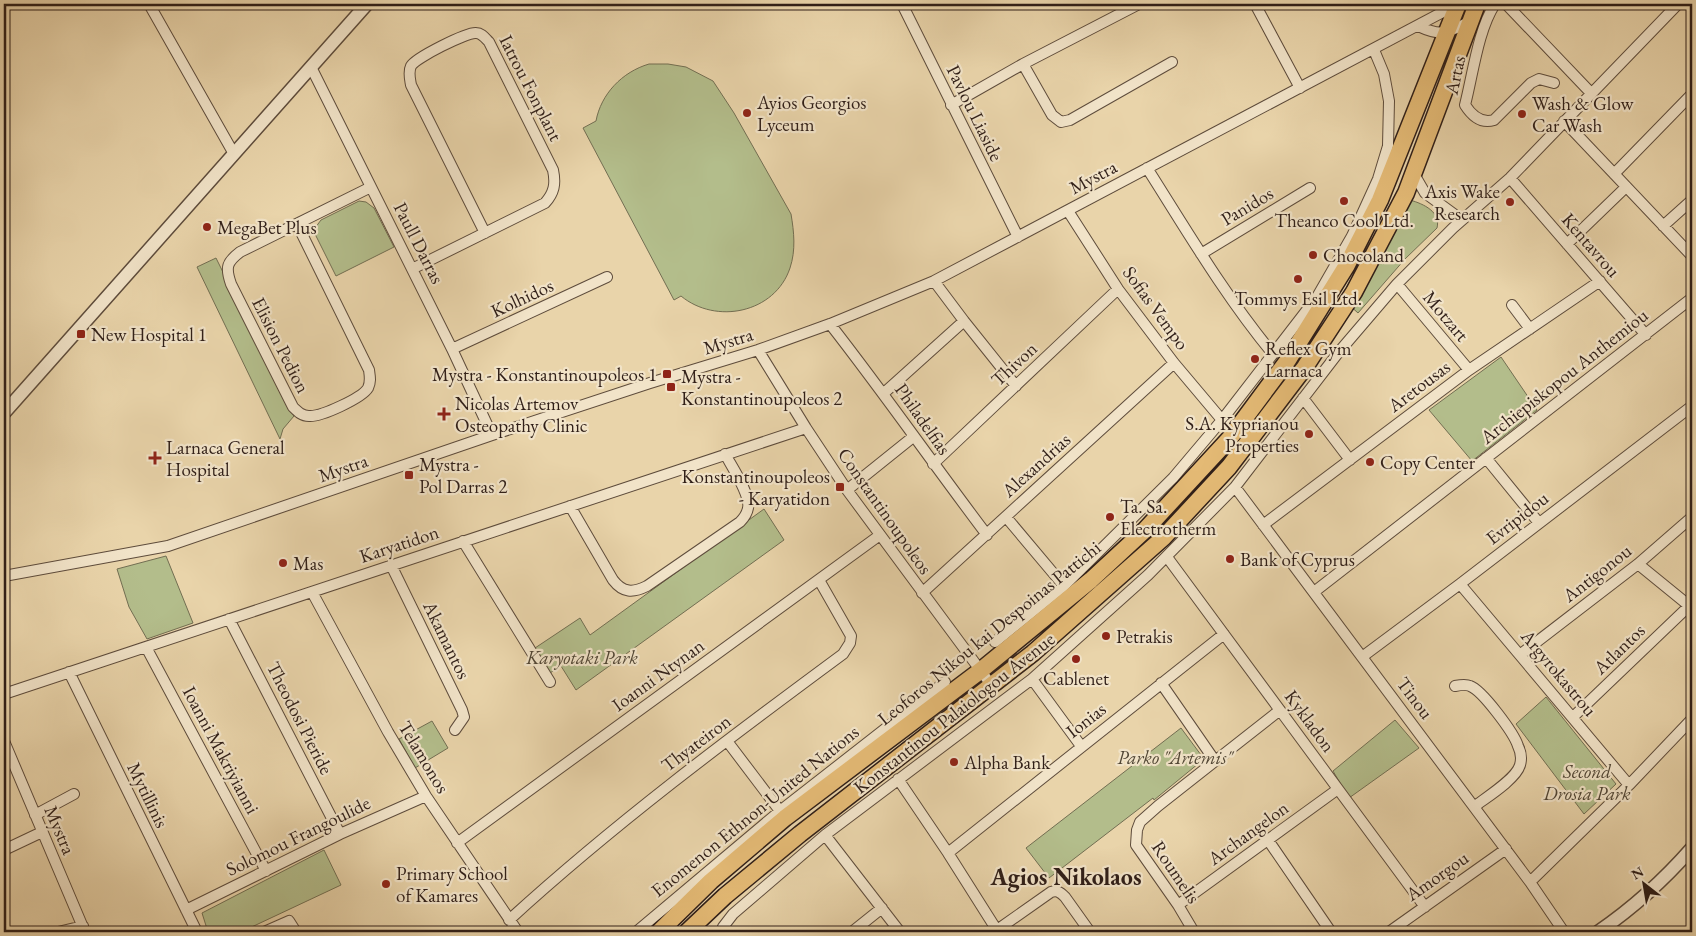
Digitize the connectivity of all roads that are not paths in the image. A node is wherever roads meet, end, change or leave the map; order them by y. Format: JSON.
{"nodes":[{"id":1,"x":150,"y":4,"type":"edge"},
{"id":2,"x":367,"y":4,"type":"edge"},
{"id":3,"x":903,"y":4,"type":"edge"},
{"id":4,"x":1139,"y":4,"type":"edge"},
{"id":5,"x":1256,"y":4,"type":"edge"},
{"id":6,"x":1458,"y":4,"type":"edge"},
{"id":7,"x":1477,"y":4,"type":"edge"},
{"id":8,"x":1495,"y":4,"type":"edge"},
{"id":9,"x":1506,"y":4,"type":"edge"},
{"id":10,"x":1678,"y":4,"type":"edge"},
{"id":11,"x":1471,"y":21,"type":"junction"},
{"id":12,"x":1418,"y":26,"type":"junction"},
{"id":13,"x":1447,"y":32,"type":"junction"},
{"id":14,"x":1374,"y":50,"type":"junction"},
{"id":15,"x":1172,"y":62,"type":"dead end"},
{"id":16,"x":1023,"y":64,"type":"junction"},
{"id":17,"x":311,"y":67,"type":"junction"},
{"id":18,"x":1554,"y":83,"type":"dead end"},
{"id":19,"x":1300,"y":88,"type":"junction"},
{"id":20,"x":1591,"y":93,"type":"junction"},
{"id":21,"x":1692,"y":94,"type":"edge"},
{"id":22,"x":951,"y":105,"type":"junction"},
{"id":23,"x":1564,"y":122,"type":"junction"},
{"id":24,"x":234,"y":154,"type":"junction"},
{"id":25,"x":1147,"y":168,"type":"junction"},
{"id":26,"x":1414,"y":174,"type":"junction"},
{"id":27,"x":1614,"y":174,"type":"junction"},
{"id":28,"x":1510,"y":178,"type":"junction"},
{"id":29,"x":371,"y":187,"type":"junction"},
{"id":30,"x":1626,"y":187,"type":"junction"},
{"id":31,"x":1310,"y":188,"type":"dead end"},
{"id":32,"x":1406,"y":193,"type":"junction"},
{"id":33,"x":1425,"y":193,"type":"junction"},
{"id":34,"x":1692,"y":200,"type":"edge"},
{"id":35,"x":1068,"y":211,"type":"junction"},
{"id":36,"x":1462,"y":220,"type":"junction"},
{"id":37,"x":297,"y":224,"type":"junction"},
{"id":38,"x":1663,"y":226,"type":"junction"},
{"id":39,"x":485,"y":233,"type":"junction"},
{"id":40,"x":1018,"y":237,"type":"junction"},
{"id":41,"x":1567,"y":244,"type":"junction"},
{"id":42,"x":1201,"y":254,"type":"junction"},
{"id":43,"x":1692,"y":256,"type":"edge"},
{"id":44,"x":412,"y":269,"type":"junction"},
{"id":45,"x":606,"y":277,"type":"dead end"},
{"id":46,"x":934,"y":281,"type":"junction"},
{"id":47,"x":1600,"y":281,"type":"junction"},
{"id":48,"x":1397,"y":284,"type":"junction"},
{"id":49,"x":1118,"y":289,"type":"junction"},
{"id":50,"x":1692,"y":298,"type":"edge"},
{"id":51,"x":1512,"y":305,"type":"dead end"},
{"id":52,"x":964,"y":321,"type":"junction"},
{"id":53,"x":830,"y":324,"type":"junction"},
{"id":54,"x":1530,"y":329,"type":"junction"},
{"id":55,"x":1646,"y":335,"type":"junction"},
{"id":56,"x":452,"y":350,"type":"junction"},
{"id":57,"x":758,"y":350,"type":"junction"},
{"id":58,"x":1272,"y":354,"type":"junction"},
{"id":59,"x":1174,"y":363,"type":"junction"},
{"id":60,"x":1469,"y":370,"type":"junction"},
{"id":61,"x":1016,"y":386,"type":"junction"},
{"id":62,"x":884,"y":393,"type":"junction"},
{"id":63,"x":1303,"y":398,"type":"junction"},
{"id":64,"x":1692,"y":406,"type":"edge"},
{"id":65,"x":4,"y":413,"type":"edge"},
{"id":66,"x":1222,"y":420,"type":"junction"},
{"id":67,"x":806,"y":428,"type":"junction"},
{"id":68,"x":492,"y":436,"type":"junction"},
{"id":69,"x":913,"y":437,"type":"junction"},
{"id":70,"x":725,"y":454,"type":"junction"},
{"id":71,"x":1486,"y":458,"type":"junction"},
{"id":72,"x":1350,"y":460,"type":"junction"},
{"id":73,"x":933,"y":464,"type":"junction"},
{"id":74,"x":1235,"y":487,"type":"junction"},
{"id":75,"x":847,"y":490,"type":"junction"},
{"id":76,"x":570,"y":506,"type":"junction"},
{"id":77,"x":1006,"y":517,"type":"junction"},
{"id":78,"x":1692,"y":517,"type":"edge"},
{"id":79,"x":1539,"y":523,"type":"junction"},
{"id":80,"x":1263,"y":525,"type":"junction"},
{"id":81,"x":880,"y":535,"type":"junction"},
{"id":82,"x":986,"y":535,"type":"junction"},
{"id":83,"x":463,"y":541,"type":"junction"},
{"id":84,"x":1167,"y":557,"type":"junction"},
{"id":85,"x":1638,"y":564,"type":"junction"},
{"id":86,"x":391,"y":566,"type":"junction"},
{"id":87,"x":4,"y":576,"type":"edge"},
{"id":88,"x":819,"y":580,"type":"junction"},
{"id":89,"x":1460,"y":584,"type":"junction"},
{"id":90,"x":1064,"y":586,"type":"junction"},
{"id":91,"x":312,"y":592,"type":"junction"},
{"id":92,"x":1314,"y":592,"type":"junction"},
{"id":93,"x":922,"y":593,"type":"junction"},
{"id":94,"x":1691,"y":607,"type":"edge"},
{"id":95,"x":229,"y":619,"type":"junction"},
{"id":96,"x":1224,"y":634,"type":"junction"},
{"id":97,"x":995,"y":642,"type":"dead end"},
{"id":98,"x":146,"y":647,"type":"junction"},
{"id":99,"x":1521,"y":654,"type":"junction"},
{"id":100,"x":1362,"y":657,"type":"junction"},
{"id":101,"x":980,"y":671,"type":"junction"},
{"id":102,"x":69,"y":672,"type":"junction"},
{"id":103,"x":1032,"y":679,"type":"junction"},
{"id":104,"x":550,"y":682,"type":"dead end"},
{"id":105,"x":945,"y":682,"type":"dead end"},
{"id":106,"x":1161,"y":683,"type":"junction"},
{"id":107,"x":992,"y":686,"type":"junction"},
{"id":108,"x":1455,"y":686,"type":"dead end"},
{"id":109,"x":4,"y":694,"type":"edge"},
{"id":110,"x":1280,"y":710,"type":"junction"},
{"id":111,"x":1573,"y":717,"type":"junction"},
{"id":112,"x":1692,"y":719,"type":"edge"},
{"id":113,"x":456,"y":730,"type":"dead end"},
{"id":114,"x":4,"y":741,"type":"edge"},
{"id":115,"x":727,"y":741,"type":"junction"},
{"id":116,"x":1081,"y":746,"type":"junction"},
{"id":117,"x":7,"y":758,"type":"edge"},
{"id":118,"x":1215,"y":761,"type":"junction"},
{"id":119,"x":898,"y":779,"type":"junction"},
{"id":120,"x":1629,"y":785,"type":"junction"},
{"id":121,"x":1338,"y":789,"type":"junction"},
{"id":122,"x":74,"y":794,"type":"dead end"},
{"id":123,"x":426,"y":796,"type":"junction"},
{"id":124,"x":1474,"y":806,"type":"junction"},
{"id":125,"x":780,"y":811,"type":"junction"},
{"id":126,"x":35,"y":814,"type":"junction"},
{"id":127,"x":42,"y":832,"type":"junction"},
{"id":128,"x":340,"y":834,"type":"junction"},
{"id":129,"x":825,"y":835,"type":"junction"},
{"id":130,"x":1268,"y":840,"type":"junction"},
{"id":131,"x":457,"y":843,"type":"junction"},
{"id":132,"x":1692,"y":848,"type":"edge"},
{"id":133,"x":1506,"y":849,"type":"junction"},
{"id":134,"x":4,"y":850,"type":"edge"},
{"id":135,"x":948,"y":853,"type":"junction"},
{"id":136,"x":266,"y":871,"type":"junction"},
{"id":137,"x":1530,"y":882,"type":"junction"},
{"id":138,"x":1178,"y":905,"type":"junction"},
{"id":139,"x":1425,"y":906,"type":"junction"},
{"id":140,"x":882,"y":908,"type":"junction"},
{"id":141,"x":186,"y":910,"type":"junction"},
{"id":142,"x":509,"y":920,"type":"junction"},
{"id":143,"x":84,"y":929,"type":"edge"},
{"id":144,"x":998,"y":931,"type":"edge"},
{"id":145,"x":58,"y":932,"type":"edge"},
{"id":146,"x":197,"y":932,"type":"edge"},
{"id":147,"x":264,"y":932,"type":"edge"},
{"id":148,"x":296,"y":932,"type":"edge"},
{"id":149,"x":518,"y":932,"type":"edge"},
{"id":150,"x":636,"y":932,"type":"edge"},
{"id":151,"x":659,"y":932,"type":"edge"},
{"id":152,"x":687,"y":932,"type":"edge"},
{"id":153,"x":722,"y":932,"type":"edge"},
{"id":154,"x":852,"y":932,"type":"edge"},
{"id":155,"x":900,"y":932,"type":"edge"},
{"id":156,"x":1090,"y":932,"type":"edge"},
{"id":157,"x":1194,"y":932,"type":"edge"},
{"id":158,"x":1330,"y":932,"type":"edge"},
{"id":159,"x":1389,"y":932,"type":"edge"},
{"id":160,"x":1564,"y":932,"type":"edge"},
{"id":161,"x":1598,"y":932,"type":"edge"}],
"edges":[{"from":1,"to":24,"type":"street"},
{"from":2,"to":17,"type":"street"},
{"from":3,"to":22,"type":"street","name":"Pavlou Liaside"},
{"from":4,"to":16,"type":"street"},
{"from":5,"to":19,"type":"street"},
{"from":6,"to":12,"type":"street","name":"Mystra"},
{"from":6,"to":13,"type":"main road","name":"Leoforos Nikou kai Despoinas Pattichi"},
{"from":7,"to":11,"type":"main road","name":"Leoforos Nikou kai Despoinas Pattichi"},
{"from":8,"to":18,"type":"street","name":"Artas"},
{"from":9,"to":20,"type":"street"},
{"from":10,"to":20,"type":"street","name":"Konstantinou Palaiologou Avenue"},
{"from":11,"to":13,"type":"street"},
{"from":11,"to":26,"type":"main road","name":"Leoforos Nikou kai Despoinas Pattichi"},
{"from":12,"to":13,"type":"street"},
{"from":12,"to":14,"type":"street","name":"Mystra"},
{"from":13,"to":101,"type":"main road","name":"Leoforos Nikou kai Despoinas Pattichi"},
{"from":14,"to":19,"type":"street","name":"Mystra"},
{"from":14,"to":58,"type":"street"},
{"from":15,"to":16,"type":"street"},
{"from":16,"to":22,"type":"street"},
{"from":17,"to":24,"type":"street"},
{"from":17,"to":29,"type":"street","name":"Paull Darras"},
{"from":19,"to":25,"type":"street","name":"Mystra"},
{"from":20,"to":23,"type":"street","name":"Konstantinou Palaiologou Avenue"},
{"from":21,"to":27,"type":"street"},
{"from":22,"to":40,"type":"street","name":"Pavlou Liaside"},
{"from":23,"to":27,"type":"street"},
{"from":23,"to":28,"type":"street","name":"Konstantinou Palaiologou Avenue"},
{"from":24,"to":65,"type":"street"},
{"from":25,"to":35,"type":"street","name":"Mystra"},
{"from":25,"to":42,"type":"street"},
{"from":26,"to":32,"type":"main road","name":"Leoforos Nikou kai Despoinas Pattichi"},
{"from":26,"to":33,"type":"street"},
{"from":27,"to":30,"type":"street"},
{"from":28,"to":36,"type":"street","name":"Konstantinou Palaiologou Avenue"},
{"from":28,"to":41,"type":"street","name":"Kentavrou"},
{"from":29,"to":37,"type":"street","name":"Elision Pedion"},
{"from":29,"to":44,"type":"street","name":"Paull Darras"},
{"from":30,"to":38,"type":"street"},
{"from":30,"to":41,"type":"street"},
{"from":31,"to":42,"type":"street","name":"Panidos"},
{"from":32,"to":33,"type":"street"},
{"from":32,"to":107,"type":"main road","name":"Leoforos Nikou kai Despoinas Pattichi"},
{"from":33,"to":36,"type":"street"},
{"from":34,"to":38,"type":"street"},
{"from":35,"to":40,"type":"street","name":"Mystra"},
{"from":35,"to":49,"type":"street","name":"Sofias Vempo"},
{"from":36,"to":48,"type":"street","name":"Konstantinou Palaiologou Avenue"},
{"from":37,"to":37,"type":"street","name":"Elision Pedion"},
{"from":38,"to":43,"type":"street"},
{"from":39,"to":39,"type":"street","name":"Iatrou Fonplant"},
{"from":39,"to":44,"type":"street","name":"Iatrou Fonplant"},
{"from":40,"to":46,"type":"street","name":"Mystra"},
{"from":41,"to":47,"type":"street","name":"Kentavrou"},
{"from":42,"to":58,"type":"street"},
{"from":44,"to":56,"type":"street","name":"Paull Darras"},
{"from":45,"to":56,"type":"street","name":"Kolhidos"},
{"from":46,"to":52,"type":"street"},
{"from":46,"to":53,"type":"street","name":"Mystra"},
{"from":47,"to":54,"type":"street","name":"Aretousas"},
{"from":47,"to":55,"type":"street","name":"Kentavrou"},
{"from":48,"to":60,"type":"street","name":"Motzart"},
{"from":48,"to":63,"type":"street","name":"Konstantinou Palaiologou Avenue"},
{"from":49,"to":59,"type":"street","name":"Sofias Vempo"},
{"from":49,"to":61,"type":"street","name":"Thivon"},
{"from":50,"to":55,"type":"street","name":"Archiepiskopou Anthemiou"},
{"from":51,"to":54,"type":"street"},
{"from":52,"to":61,"type":"street"},
{"from":52,"to":62,"type":"street"},
{"from":53,"to":57,"type":"street","name":"Mystra"},
{"from":53,"to":62,"type":"street","name":"Philadelfias"},
{"from":54,"to":60,"type":"street","name":"Aretousas"},
{"from":55,"to":71,"type":"street","name":"Archiepiskopou Anthemiou"},
{"from":56,"to":68,"type":"street","name":"Paull Darras"},
{"from":57,"to":67,"type":"street","name":"Constantinoupoleos"},
{"from":57,"to":68,"type":"street","name":"Mystra"},
{"from":58,"to":66,"type":"street"},
{"from":59,"to":66,"type":"street","name":"Sofias Vempo"},
{"from":59,"to":77,"type":"street","name":"Alexandrias"},
{"from":60,"to":72,"type":"street","name":"Aretousas"},
{"from":61,"to":73,"type":"street","name":"Thivon"},
{"from":62,"to":69,"type":"street","name":"Philadelfias"},
{"from":63,"to":72,"type":"street"},
{"from":63,"to":74,"type":"street","name":"Konstantinou Palaiologou Avenue"},
{"from":64,"to":79,"type":"street","name":"Evripidou"},
{"from":66,"to":90,"type":"street"},
{"from":67,"to":70,"type":"street","name":"Karyatidon"},
{"from":67,"to":75,"type":"street","name":"Constantinoupoleos"},
{"from":68,"to":87,"type":"street","name":"Mystra"},
{"from":69,"to":73,"type":"street","name":"Philadelfias"},
{"from":69,"to":75,"type":"street"},
{"from":70,"to":76,"type":"street","name":"Karyatidon"},
{"from":70,"to":76,"type":"street"},
{"from":71,"to":79,"type":"street"},
{"from":71,"to":92,"type":"street","name":"Archiepiskopou Anthemiou"},
{"from":72,"to":80,"type":"street","name":"Aretousas"},
{"from":73,"to":82,"type":"street","name":"Philadelfias"},
{"from":74,"to":80,"type":"street","name":"Tinou"},
{"from":74,"to":84,"type":"street","name":"Konstantinou Palaiologou Avenue"},
{"from":75,"to":81,"type":"street","name":"Constantinoupoleos"},
{"from":76,"to":83,"type":"street","name":"Karyatidon"},
{"from":77,"to":82,"type":"street","name":"Alexandrias"},
{"from":77,"to":90,"type":"street"},
{"from":78,"to":85,"type":"street","name":"Antigonou"},
{"from":79,"to":89,"type":"street","name":"Evripidou"},
{"from":80,"to":92,"type":"street","name":"Tinou"},
{"from":81,"to":88,"type":"street","name":"Ioanni Ntynan"},
{"from":81,"to":93,"type":"street","name":"Constantinoupoleos"},
{"from":82,"to":93,"type":"street","name":"Alexandrias"},
{"from":83,"to":86,"type":"street","name":"Karyatidon"},
{"from":83,"to":104,"type":"street"},
{"from":84,"to":96,"type":"street","name":"Kykladon"},
{"from":84,"to":103,"type":"street","name":"Konstantinou Palaiologou Avenue"},
{"from":85,"to":94,"type":"street"},
{"from":85,"to":99,"type":"street","name":"Antigonou"},
{"from":86,"to":91,"type":"street","name":"Karyatidon"},
{"from":86,"to":113,"type":"street","name":"Akamantos"},
{"from":88,"to":115,"type":"street","name":"Thyateiron"},
{"from":88,"to":131,"type":"street","name":"Ioanni Ntynan"},
{"from":89,"to":99,"type":"street","name":"Argyrokastrou"},
{"from":89,"to":100,"type":"street","name":"Evripidou"},
{"from":90,"to":97,"type":"street"},
{"from":91,"to":95,"type":"street","name":"Karyatidon"},
{"from":91,"to":123,"type":"street","name":"Telamonos"},
{"from":92,"to":100,"type":"street","name":"Tinou"},
{"from":93,"to":101,"type":"street","name":"Constantinoupoleos"},
{"from":94,"to":111,"type":"street","name":"Atlantos"},
{"from":95,"to":98,"type":"street","name":"Karyatidon"},
{"from":95,"to":128,"type":"street","name":"Theodosi Pieride"},
{"from":96,"to":106,"type":"street","name":"Ionias"},
{"from":96,"to":110,"type":"street","name":"Kykladon"},
{"from":98,"to":102,"type":"street","name":"Karyatidon"},
{"from":98,"to":136,"type":"street","name":"Ioanni Makriyianni"},
{"from":99,"to":111,"type":"street","name":"Argyrokastrou"},
{"from":100,"to":124,"type":"street","name":"Tinou"},
{"from":101,"to":107,"type":"street","name":"Constantinoupoleos"},
{"from":101,"to":151,"type":"main road","name":"Leoforos Nikou kai Despoinas Pattichi"},
{"from":102,"to":109,"type":"street","name":"Karyatidon"},
{"from":102,"to":141,"type":"street","name":"Mytillinis"},
{"from":103,"to":116,"type":"street"},
{"from":103,"to":119,"type":"street","name":"Konstantinou Palaiologou Avenue"},
{"from":105,"to":125,"type":"street","name":"Enomenon Ethnon-United Nations"},
{"from":106,"to":116,"type":"street","name":"Ionias"},
{"from":106,"to":118,"type":"street"},
{"from":107,"to":152,"type":"main road","name":"Leoforos Nikou kai Despoinas Pattichi"},
{"from":108,"to":124,"type":"street"},
{"from":110,"to":118,"type":"street"},
{"from":110,"to":121,"type":"street","name":"Kykladon"},
{"from":111,"to":120,"type":"street","name":"Argyrokastrou"},
{"from":112,"to":120,"type":"street"},
{"from":114,"to":117,"type":"street","name":"Mystra"},
{"from":115,"to":125,"type":"street"},
{"from":115,"to":142,"type":"street","name":"Thyateiron"},
{"from":116,"to":135,"type":"street","name":"Ionias"},
{"from":117,"to":126,"type":"street","name":"Mystra"},
{"from":118,"to":138,"type":"street","name":"Roumelis"},
{"from":119,"to":129,"type":"street","name":"Konstantinou Palaiologou Avenue"},
{"from":119,"to":135,"type":"street"},
{"from":120,"to":137,"type":"street"},
{"from":121,"to":130,"type":"street","name":"Archangelon"},
{"from":121,"to":139,"type":"street","name":"Kykladon"},
{"from":122,"to":126,"type":"street"},
{"from":123,"to":128,"type":"street","name":"Solomou Frangoulide"},
{"from":123,"to":131,"type":"street","name":"Telamonos"},
{"from":124,"to":133,"type":"street","name":"Tinou"},
{"from":125,"to":150,"type":"street","name":"Enomenon Ethnon-United Nations"},
{"from":126,"to":127,"type":"street","name":"Mystra"},
{"from":127,"to":134,"type":"street"},
{"from":127,"to":143,"type":"street","name":"Mystra"},
{"from":128,"to":136,"type":"street","name":"Solomou Frangoulide"},
{"from":129,"to":140,"type":"street"},
{"from":129,"to":153,"type":"street","name":"Konstantinou Palaiologou Avenue"},
{"from":130,"to":138,"type":"street","name":"Archangelon"},
{"from":130,"to":158,"type":"street"},
{"from":131,"to":142,"type":"street","name":"Telamonos"},
{"from":132,"to":161,"type":"street"},
{"from":133,"to":137,"type":"street","name":"Tinou"},
{"from":133,"to":139,"type":"street","name":"Amorgou"},
{"from":135,"to":144,"type":"street"},
{"from":136,"to":141,"type":"street","name":"Solomou Frangoulide"},
{"from":137,"to":160,"type":"street","name":"Tinou"},
{"from":138,"to":157,"type":"street","name":"Roumelis"},
{"from":139,"to":159,"type":"street","name":"Amorgou"},
{"from":140,"to":154,"type":"street"},
{"from":140,"to":155,"type":"street"},
{"from":141,"to":146,"type":"street","name":"Mytillinis"},
{"from":142,"to":149,"type":"street","name":"Telamonos"},
{"from":143,"to":145,"type":"street"},
{"from":144,"to":156,"type":"street"},
{"from":147,"to":148,"type":"street"}]}
